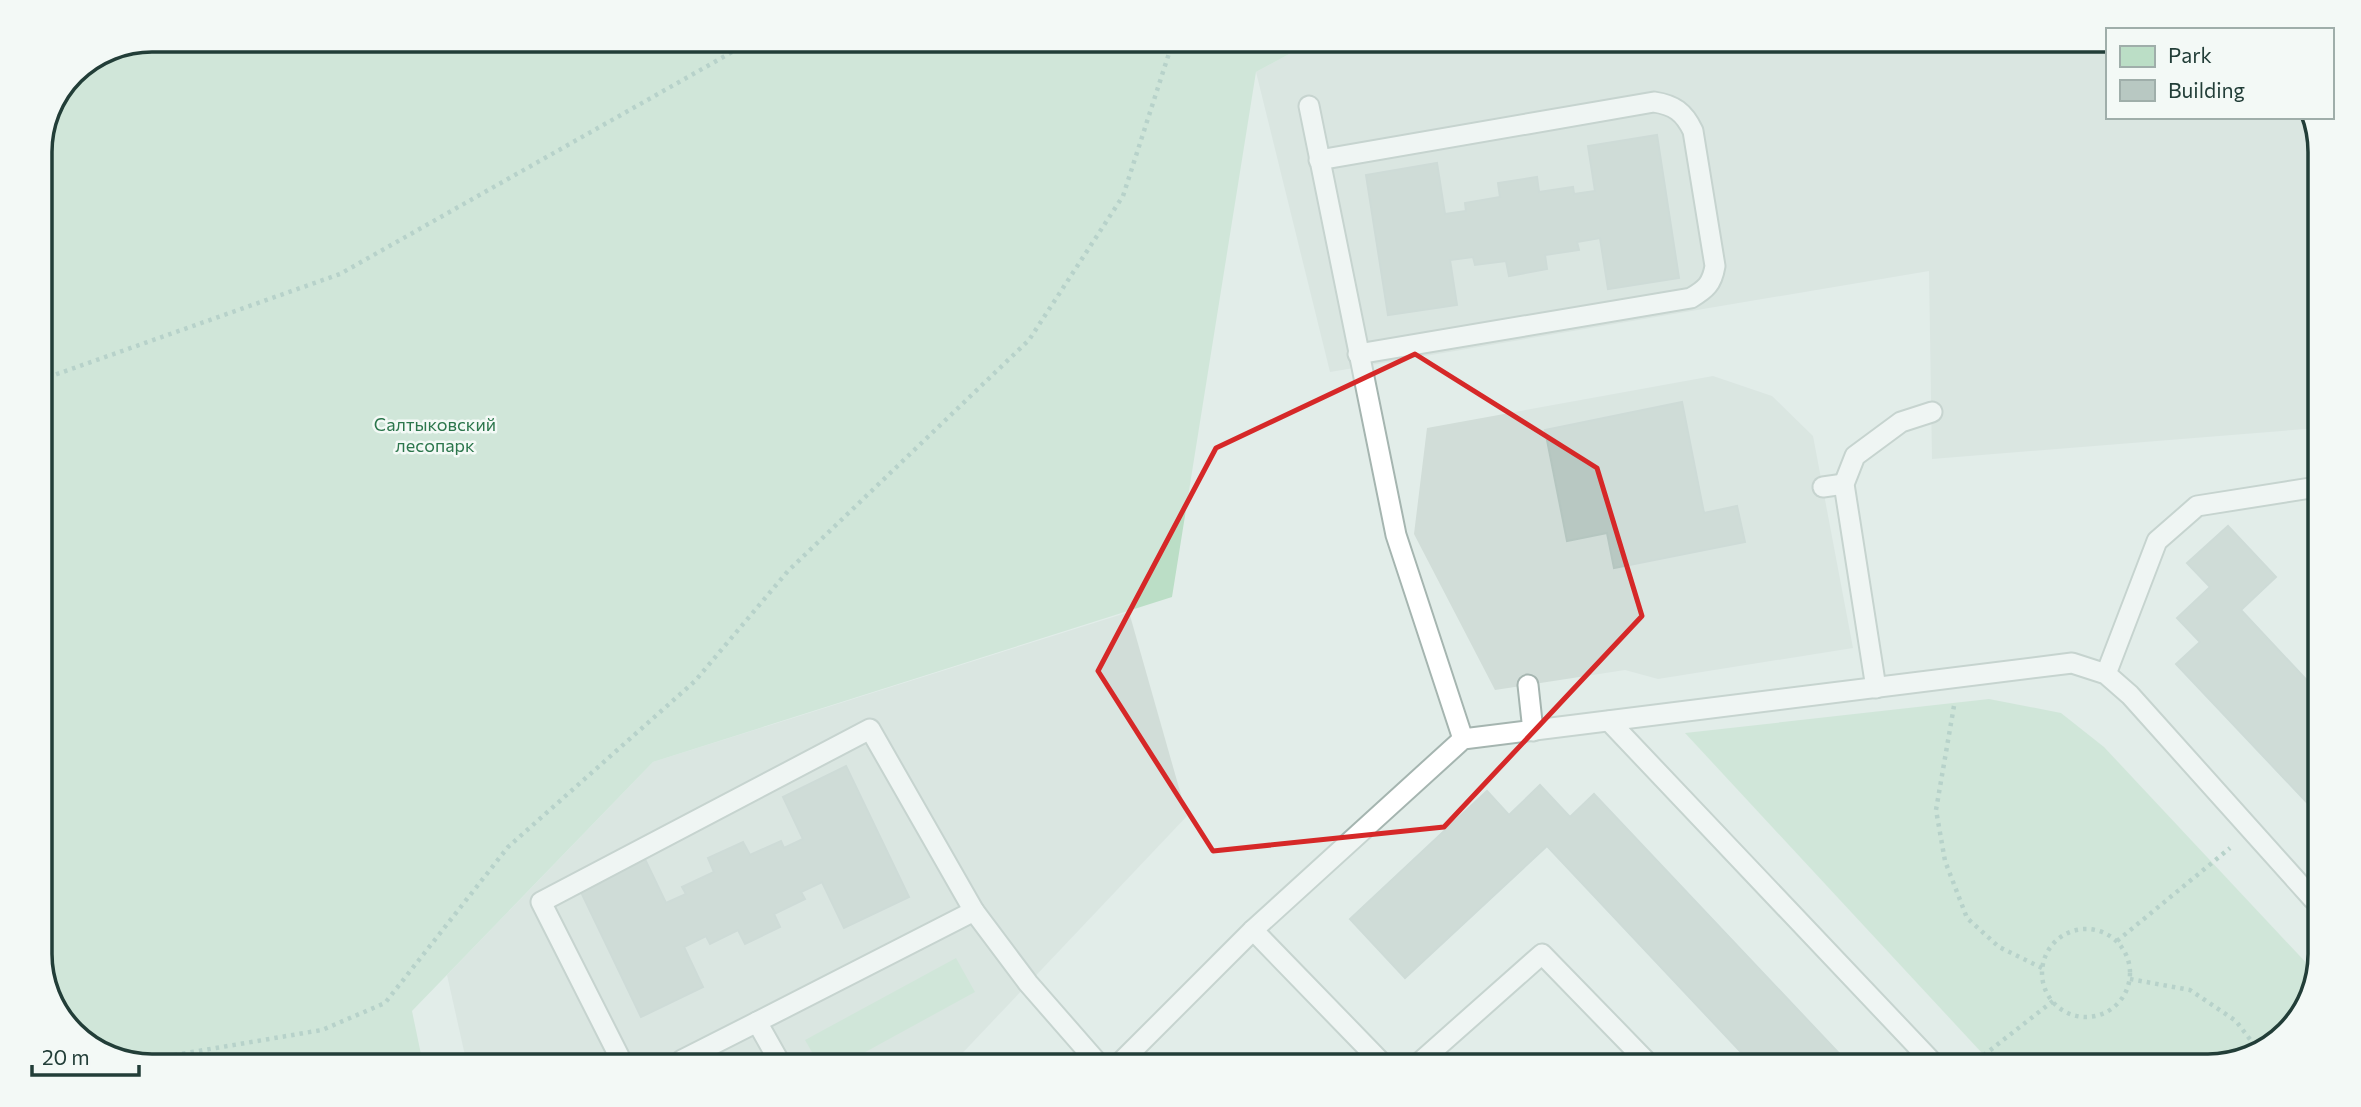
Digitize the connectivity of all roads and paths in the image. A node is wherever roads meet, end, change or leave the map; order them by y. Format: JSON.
{"nodes":[{"id":1,"x":732,"y":52,"type":"edge"},
{"id":2,"x":1169,"y":52,"type":"edge"},
{"id":3,"x":1309,"y":106,"type":"dead end"},
{"id":4,"x":1319,"y":160,"type":"junction"},
{"id":5,"x":1358,"y":354,"type":"junction"},
{"id":6,"x":53,"y":375,"type":"edge"},
{"id":7,"x":1932,"y":412,"type":"dead end"},
{"id":8,"x":1844,"y":484,"type":"junction"},
{"id":9,"x":1823,"y":487,"type":"dead end"},
{"id":10,"x":2308,"y":488,"type":"edge"},
{"id":11,"x":2106,"y":674,"type":"junction"},
{"id":12,"x":1959,"y":678,"type":"junction"},
{"id":13,"x":1528,"y":685,"type":"dead end"},
{"id":14,"x":1876,"y":688,"type":"junction"},
{"id":15,"x":1609,"y":721,"type":"junction"},
{"id":16,"x":1533,"y":731,"type":"junction"},
{"id":17,"x":1464,"y":739,"type":"junction"},
{"id":18,"x":2250,"y":831,"type":"junction"},
{"id":19,"x":2308,"y":894,"type":"edge"},
{"id":20,"x":974,"y":911,"type":"junction"},
{"id":21,"x":1252,"y":930,"type":"junction"},
{"id":22,"x":2117,"y":941,"type":"junction"},
{"id":23,"x":2042,"y":968,"type":"junction"},
{"id":24,"x":2130,"y":979,"type":"junction"},
{"id":25,"x":2053,"y":1001,"type":"junction"},
{"id":26,"x":757,"y":1022,"type":"junction"},
{"id":27,"x":2253,"y":1044,"type":"edge"},
{"id":28,"x":181,"y":1054,"type":"edge"},
{"id":29,"x":618,"y":1054,"type":"edge"},
{"id":30,"x":694,"y":1054,"type":"edge"},
{"id":31,"x":775,"y":1054,"type":"edge"},
{"id":32,"x":1090,"y":1054,"type":"edge"},
{"id":33,"x":1129,"y":1054,"type":"edge"},
{"id":34,"x":1373,"y":1054,"type":"edge"},
{"id":35,"x":1429,"y":1054,"type":"edge"},
{"id":36,"x":1638,"y":1054,"type":"edge"},
{"id":37,"x":1925,"y":1054,"type":"edge"},
{"id":38,"x":1985,"y":1054,"type":"edge"}],
"edges":[{"from":1,"to":6,"type":"path"},
{"from":2,"to":28,"type":"path"},
{"from":3,"to":4,"type":"lane"},
{"from":4,"to":5,"type":"lane"},
{"from":4,"to":5,"type":"lane"},
{"from":5,"to":17,"type":"lane"},
{"from":7,"to":8,"type":"lane"},
{"from":8,"to":9,"type":"lane"},
{"from":8,"to":14,"type":"lane"},
{"from":10,"to":11,"type":"lane"},
{"from":11,"to":12,"type":"lane"},
{"from":11,"to":18,"type":"lane"},
{"from":12,"to":14,"type":"lane"},
{"from":12,"to":23,"type":"path"},
{"from":13,"to":16,"type":"lane"},
{"from":14,"to":15,"type":"lane"},
{"from":15,"to":16,"type":"lane"},
{"from":15,"to":37,"type":"lane"},
{"from":16,"to":17,"type":"lane"},
{"from":17,"to":21,"type":"lane"},
{"from":18,"to":19,"type":"lane"},
{"from":18,"to":22,"type":"path"},
{"from":20,"to":26,"type":"lane"},
{"from":20,"to":29,"type":"lane"},
{"from":20,"to":32,"type":"lane"},
{"from":21,"to":33,"type":"lane"},
{"from":21,"to":34,"type":"lane"},
{"from":22,"to":23,"type":"path"},
{"from":22,"to":24,"type":"path"},
{"from":23,"to":25,"type":"path"},
{"from":24,"to":25,"type":"path"},
{"from":24,"to":27,"type":"path"},
{"from":25,"to":38,"type":"path"},
{"from":26,"to":30,"type":"lane"},
{"from":26,"to":31,"type":"lane"},
{"from":35,"to":36,"type":"lane"}]}
